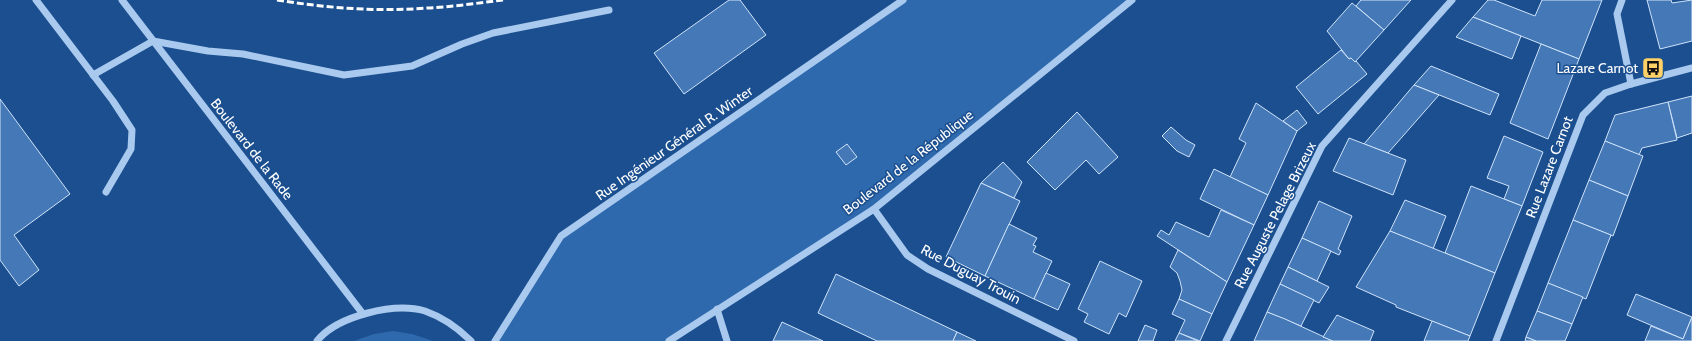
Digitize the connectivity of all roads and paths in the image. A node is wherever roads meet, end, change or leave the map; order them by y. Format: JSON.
{"nodes":[{"id":1,"x":36,"y":0,"type":"edge"},
{"id":2,"x":122,"y":0,"type":"edge"},
{"id":3,"x":904,"y":0,"type":"edge"},
{"id":4,"x":1132,"y":0,"type":"edge"},
{"id":5,"x":1452,"y":0,"type":"edge"},
{"id":6,"x":1622,"y":0,"type":"edge"},
{"id":7,"x":609,"y":10,"type":"dead end"},
{"id":8,"x":152,"y":41,"type":"junction"},
{"id":9,"x":1692,"y":68,"type":"edge"},
{"id":10,"x":93,"y":75,"type":"junction"},
{"id":11,"x":1632,"y":84,"type":"junction"},
{"id":12,"x":106,"y":192,"type":"dead end"},
{"id":13,"x":874,"y":209,"type":"junction"},
{"id":14,"x":718,"y":310,"type":"junction"},
{"id":15,"x":363,"y":314,"type":"junction"},
{"id":16,"x":317,"y":341,"type":"edge"},
{"id":17,"x":471,"y":341,"type":"edge"},
{"id":18,"x":495,"y":341,"type":"edge"},
{"id":19,"x":669,"y":341,"type":"edge"},
{"id":20,"x":727,"y":341,"type":"edge"},
{"id":21,"x":1074,"y":341,"type":"edge"},
{"id":22,"x":1226,"y":341,"type":"edge"},
{"id":23,"x":1496,"y":341,"type":"edge"}],
"edges":[{"from":1,"to":10,"type":"street"},
{"from":2,"to":8,"type":"street","name":"Boulevard de la Rade"},
{"from":3,"to":18,"type":"street","name":"Rue Ingénieur Général R. Winter"},
{"from":4,"to":13,"type":"street","name":"Boulevard de la République"},
{"from":5,"to":22,"type":"street","name":"Rue Auguste Pelage Brizeux"},
{"from":6,"to":11,"type":"street"},
{"from":7,"to":8,"type":"street"},
{"from":8,"to":10,"type":"street"},
{"from":8,"to":15,"type":"street","name":"Boulevard de la Rade"},
{"from":9,"to":11,"type":"street","name":"Rue Lazare Carnot"},
{"from":10,"to":12,"type":"street"},
{"from":11,"to":23,"type":"street","name":"Rue Lazare Carnot"},
{"from":13,"to":14,"type":"street","name":"Boulevard de la République"},
{"from":13,"to":21,"type":"street","name":"Rue Duguay Trouin"},
{"from":14,"to":19,"type":"street","name":"Boulevard de la République"},
{"from":14,"to":20,"type":"street"},
{"from":15,"to":16,"type":"street"},
{"from":15,"to":17,"type":"street"}]}
